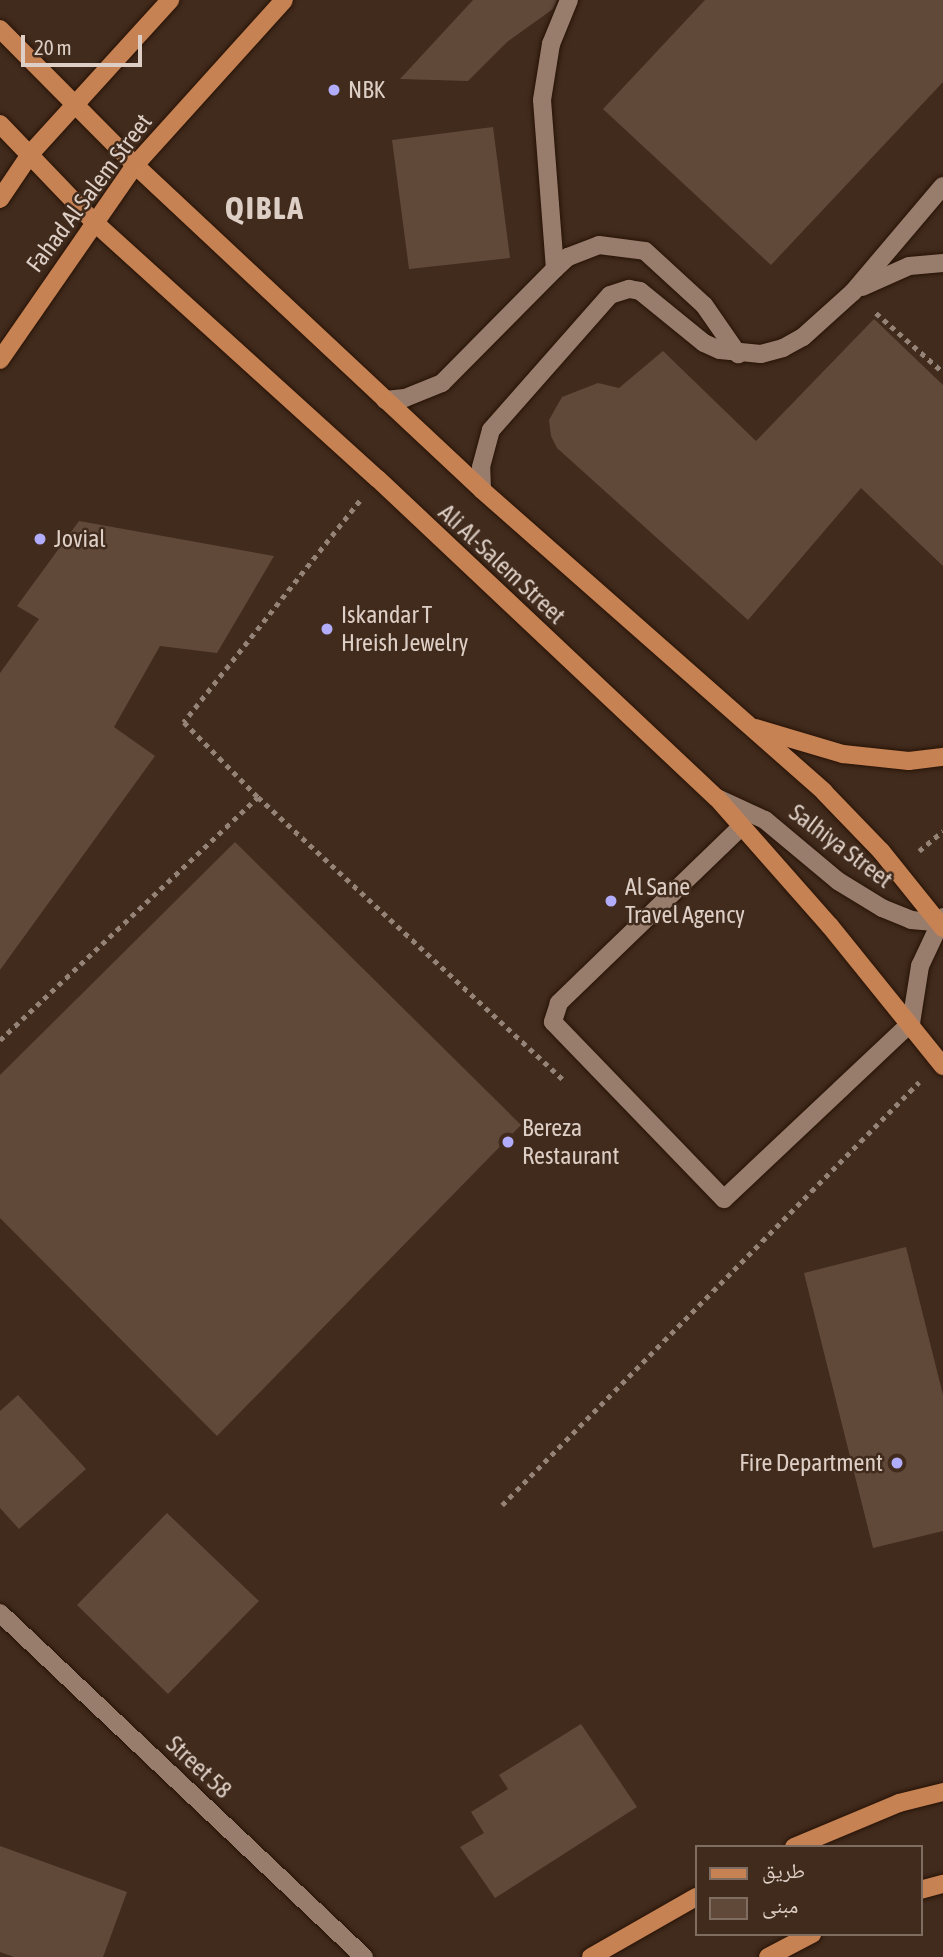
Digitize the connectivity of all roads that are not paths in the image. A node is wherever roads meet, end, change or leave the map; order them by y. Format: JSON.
{"nodes":[{"id":1,"x":170,"y":0,"type":"edge"},
{"id":2,"x":284,"y":0,"type":"edge"},
{"id":3,"x":569,"y":0,"type":"edge"},
{"id":4,"x":0,"y":29,"type":"edge"},
{"id":5,"x":76,"y":104,"type":"junction"},
{"id":6,"x":0,"y":124,"type":"edge"},
{"id":7,"x":32,"y":153,"type":"junction"},
{"id":8,"x":135,"y":165,"type":"junction"},
{"id":9,"x":943,"y":186,"type":"edge"},
{"id":10,"x":0,"y":199,"type":"edge"},
{"id":11,"x":93,"y":221,"type":"junction"},
{"id":12,"x":940,"y":259,"type":"edge"},
{"id":13,"x":555,"y":268,"type":"junction"},
{"id":14,"x":853,"y":292,"type":"junction"},
{"id":15,"x":738,"y":354,"type":"junction"},
{"id":16,"x":0,"y":360,"type":"edge"},
{"id":17,"x":385,"y":400,"type":"junction"},
{"id":18,"x":482,"y":489,"type":"junction"},
{"id":19,"x":749,"y":726,"type":"junction"},
{"id":20,"x":943,"y":757,"type":"edge"},
{"id":21,"x":717,"y":798,"type":"junction"},
{"id":22,"x":741,"y":825,"type":"junction"},
{"id":23,"x":942,"y":923,"type":"edge"},
{"id":24,"x":911,"y":1023,"type":"junction"},
{"id":25,"x":941,"y":1064,"type":"edge"},
{"id":26,"x":0,"y":1613,"type":"edge"},
{"id":27,"x":943,"y":1792,"type":"edge"},
{"id":28,"x":799,"y":1845,"type":"edge"},
{"id":29,"x":694,"y":1897,"type":"edge"},
{"id":30,"x":808,"y":1936,"type":"edge"},
{"id":31,"x":364,"y":1957,"type":"edge"},
{"id":32,"x":591,"y":1957,"type":"edge"},
{"id":33,"x":768,"y":1957,"type":"edge"}],
"edges":[{"from":1,"to":5,"type":"main road"},
{"from":2,"to":8,"type":"main road","name":"Fahad Al Salem Street"},
{"from":3,"to":13,"type":"street"},
{"from":4,"to":5,"type":"main road","name":"Ali Al-Salem Street"},
{"from":5,"to":7,"type":"main road"},
{"from":5,"to":8,"type":"main road","name":"Ali Al-Salem Street"},
{"from":6,"to":7,"type":"main road","name":"Ali Al-Salem Street"},
{"from":7,"to":10,"type":"main road"},
{"from":7,"to":11,"type":"main road","name":"Ali Al-Salem Street"},
{"from":8,"to":11,"type":"main road","name":"Fahad Al Salem Street"},
{"from":8,"to":17,"type":"main road","name":"Ali Al-Salem Street"},
{"from":9,"to":14,"type":"street"},
{"from":11,"to":16,"type":"main road","name":"Fahad Al Salem Street"},
{"from":11,"to":21,"type":"main road","name":"Ali Al-Salem Street"},
{"from":12,"to":14,"type":"street"},
{"from":13,"to":15,"type":"street"},
{"from":13,"to":17,"type":"street"},
{"from":14,"to":15,"type":"street"},
{"from":15,"to":18,"type":"street"},
{"from":17,"to":18,"type":"main road","name":"Ali Al-Salem Street"},
{"from":18,"to":19,"type":"main road","name":"Ali Al-Salem Street"},
{"from":19,"to":20,"type":"main road"},
{"from":19,"to":23,"type":"main road","name":"Ali Al-Salem Street"},
{"from":21,"to":22,"type":"main road","name":"Ali Al-Salem Street"},
{"from":21,"to":23,"type":"street","name":"Salhiya Street"},
{"from":22,"to":24,"type":"main road","name":"Ali Al-Salem Street"},
{"from":22,"to":24,"type":"street"},
{"from":23,"to":24,"type":"street"},
{"from":24,"to":25,"type":"main road","name":"Ali Al-Salem Street"},
{"from":26,"to":31,"type":"street","name":"Street 58"},
{"from":27,"to":28,"type":"main road"},
{"from":29,"to":32,"type":"main road"},
{"from":30,"to":33,"type":"main road"}]}
